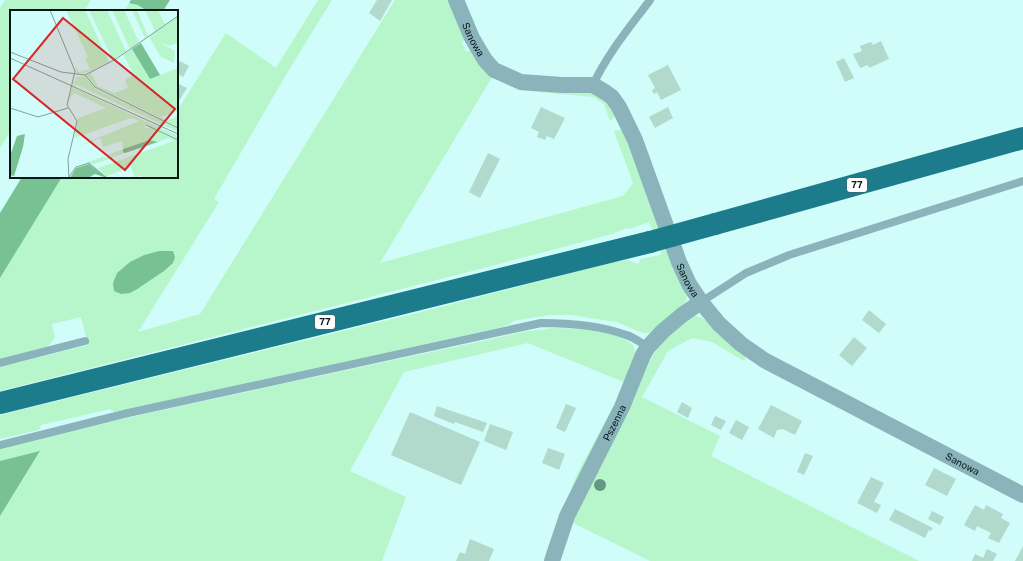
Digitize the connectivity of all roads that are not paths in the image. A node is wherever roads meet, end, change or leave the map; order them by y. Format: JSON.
{"nodes":[{"id":1,"x":456,"y":0,"type":"edge"},
{"id":2,"x":650,"y":0,"type":"edge"},
{"id":3,"x":593,"y":85,"type":"junction"},
{"id":4,"x":1023,"y":138,"type":"edge"},
{"id":5,"x":1023,"y":181,"type":"edge"},
{"id":6,"x":701,"y":302,"type":"junction"},
{"id":7,"x":85,"y":341,"type":"dead end"},
{"id":8,"x":648,"y":347,"type":"junction"},
{"id":9,"x":0,"y":363,"type":"edge"},
{"id":10,"x":0,"y":403,"type":"edge"},
{"id":11,"x":0,"y":445,"type":"edge"},
{"id":12,"x":1023,"y":495,"type":"edge"},
{"id":13,"x":552,"y":561,"type":"edge"}],
"edges":[{"from":1,"to":3,"type":"street","name":"Sanowa"},
{"from":2,"to":3,"type":"lane"},
{"from":3,"to":6,"type":"street","name":"Sanowa"},
{"from":4,"to":10,"type":"main road","number":"77","bridge":true},
{"from":5,"to":6,"type":"lane"},
{"from":6,"to":8,"type":"street","name":"Pszenna"},
{"from":6,"to":12,"type":"street","name":"Sanowa"},
{"from":7,"to":9,"type":"lane"},
{"from":8,"to":11,"type":"lane"},
{"from":8,"to":13,"type":"street","name":"Pszenna"}]}
